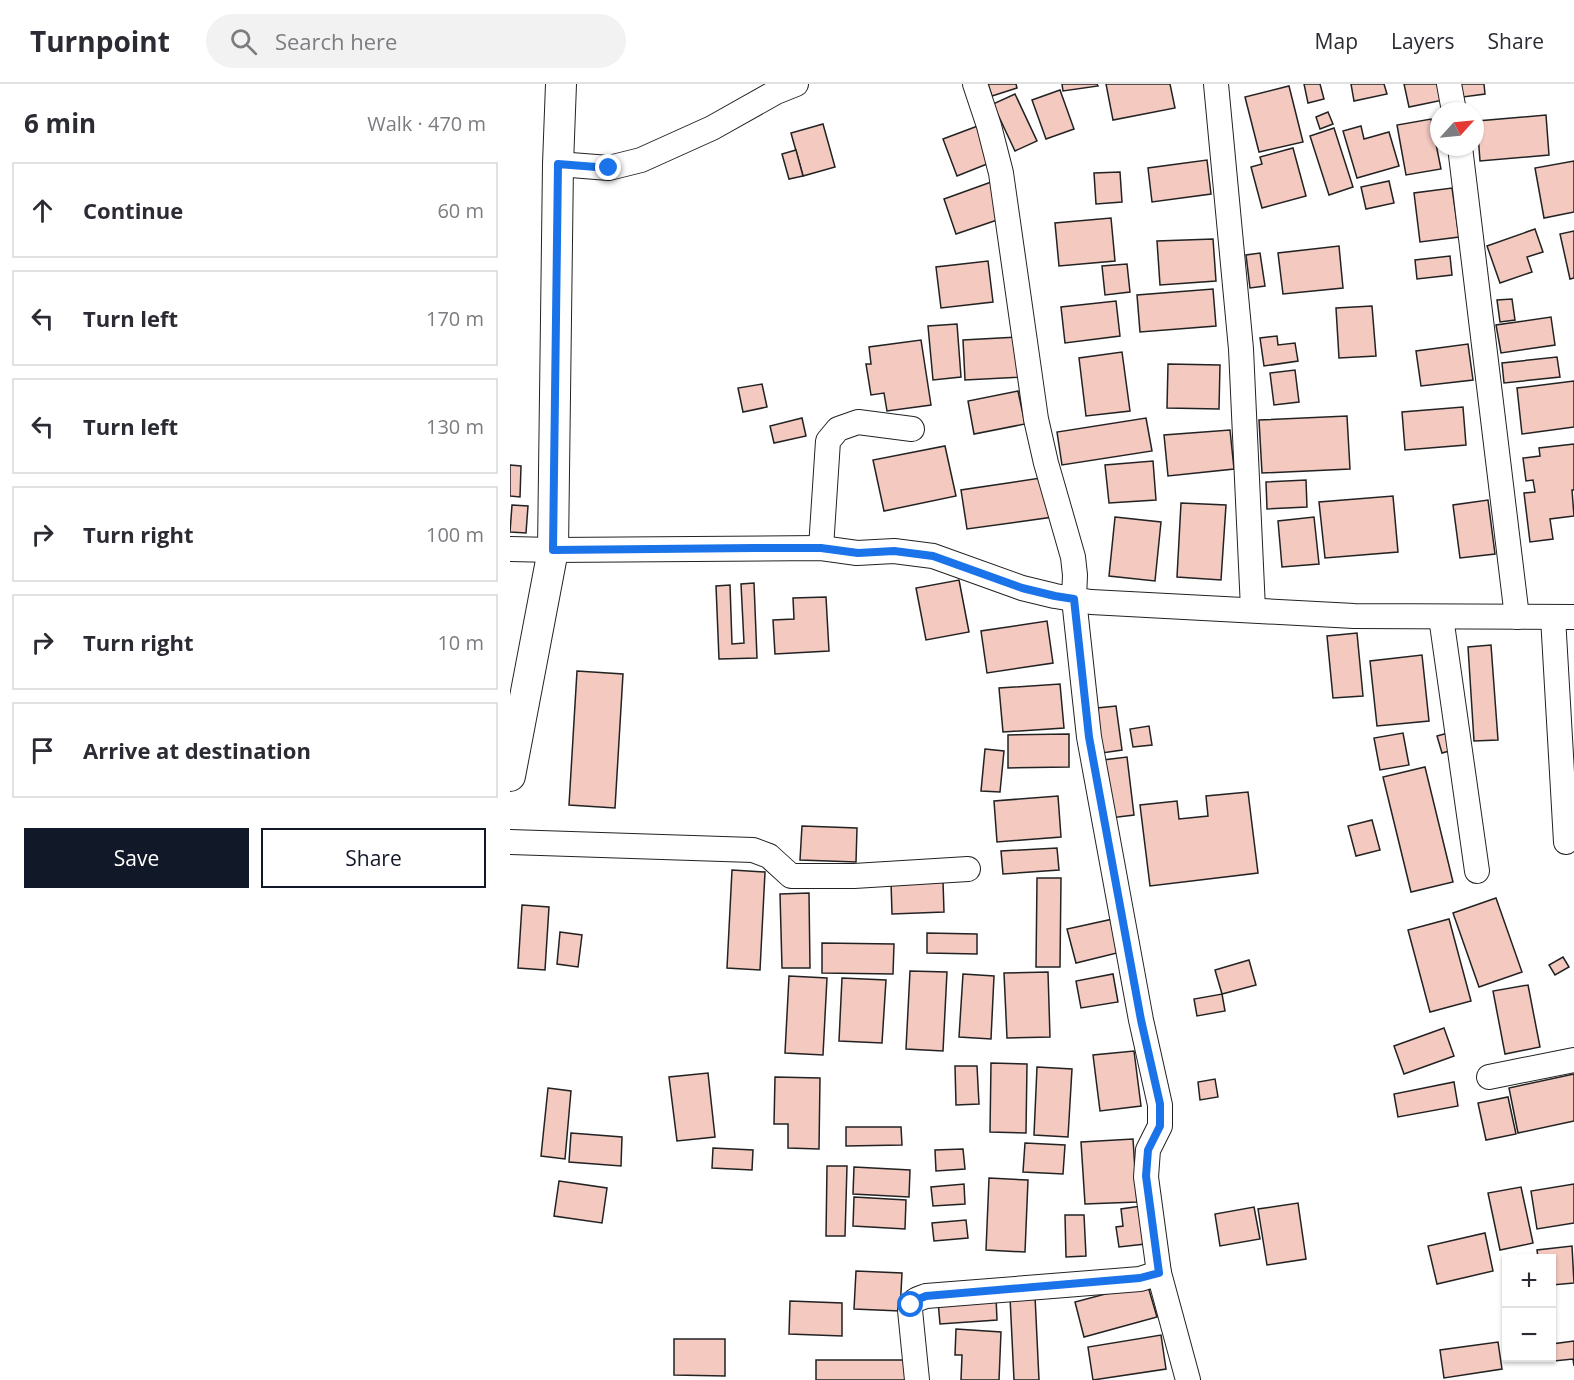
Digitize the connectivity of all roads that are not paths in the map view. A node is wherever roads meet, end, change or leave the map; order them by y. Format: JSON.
{"nodes":[{"id":1,"x":561,"y":84,"type":"edge"},
{"id":2,"x":796,"y":84,"type":"edge"},
{"id":3,"x":975,"y":84,"type":"edge"},
{"id":4,"x":1216,"y":84,"type":"edge"},
{"id":5,"x":1449,"y":84,"type":"edge"},
{"id":6,"x":1452,"y":102,"type":"edge"},
{"id":7,"x":1461,"y":156,"type":"edge"},
{"id":8,"x":558,"y":164,"type":"junction"},
{"id":9,"x":912,"y":429,"type":"dead end"},
{"id":10,"x":821,"y":548,"type":"junction"},
{"id":11,"x":510,"y":549,"type":"edge"},
{"id":12,"x":553,"y":550,"type":"junction"},
{"id":13,"x":1074,"y":599,"type":"junction"},
{"id":14,"x":1253,"y":609,"type":"junction"},
{"id":15,"x":1441,"y":617,"type":"junction"},
{"id":16,"x":1563,"y":617,"type":"edge"},
{"id":17,"x":1517,"y":618,"type":"junction"},
{"id":18,"x":510,"y":776,"type":"edge"},
{"id":19,"x":510,"y":842,"type":"edge"},
{"id":20,"x":1566,"y":842,"type":"dead end"},
{"id":21,"x":968,"y":869,"type":"dead end"},
{"id":22,"x":1478,"y":871,"type":"dead end"},
{"id":23,"x":1574,"y":1060,"type":"edge"},
{"id":24,"x":1489,"y":1077,"type":"dead end"},
{"id":25,"x":1159,"y":1273,"type":"junction"},
{"id":26,"x":917,"y":1380,"type":"edge"},
{"id":27,"x":1188,"y":1380,"type":"edge"}],
"edges":[{"from":1,"to":8,"type":"street"},
{"from":2,"to":8,"type":"street"},
{"from":3,"to":13,"type":"street"},
{"from":4,"to":14,"type":"street"},
{"from":5,"to":6,"type":"street"},
{"from":7,"to":17,"type":"street"},
{"from":8,"to":12,"type":"street"},
{"from":9,"to":10,"type":"street"},
{"from":10,"to":12,"type":"street"},
{"from":10,"to":13,"type":"street"},
{"from":11,"to":12,"type":"street"},
{"from":12,"to":18,"type":"street"},
{"from":13,"to":14,"type":"street"},
{"from":13,"to":25,"type":"street"},
{"from":14,"to":15,"type":"street"},
{"from":15,"to":17,"type":"street"},
{"from":15,"to":22,"type":"street"},
{"from":16,"to":17,"type":"street"},
{"from":16,"to":20,"type":"street"},
{"from":19,"to":21,"type":"street"},
{"from":23,"to":24,"type":"street"},
{"from":25,"to":26,"type":"street"},
{"from":25,"to":27,"type":"street"}]}
